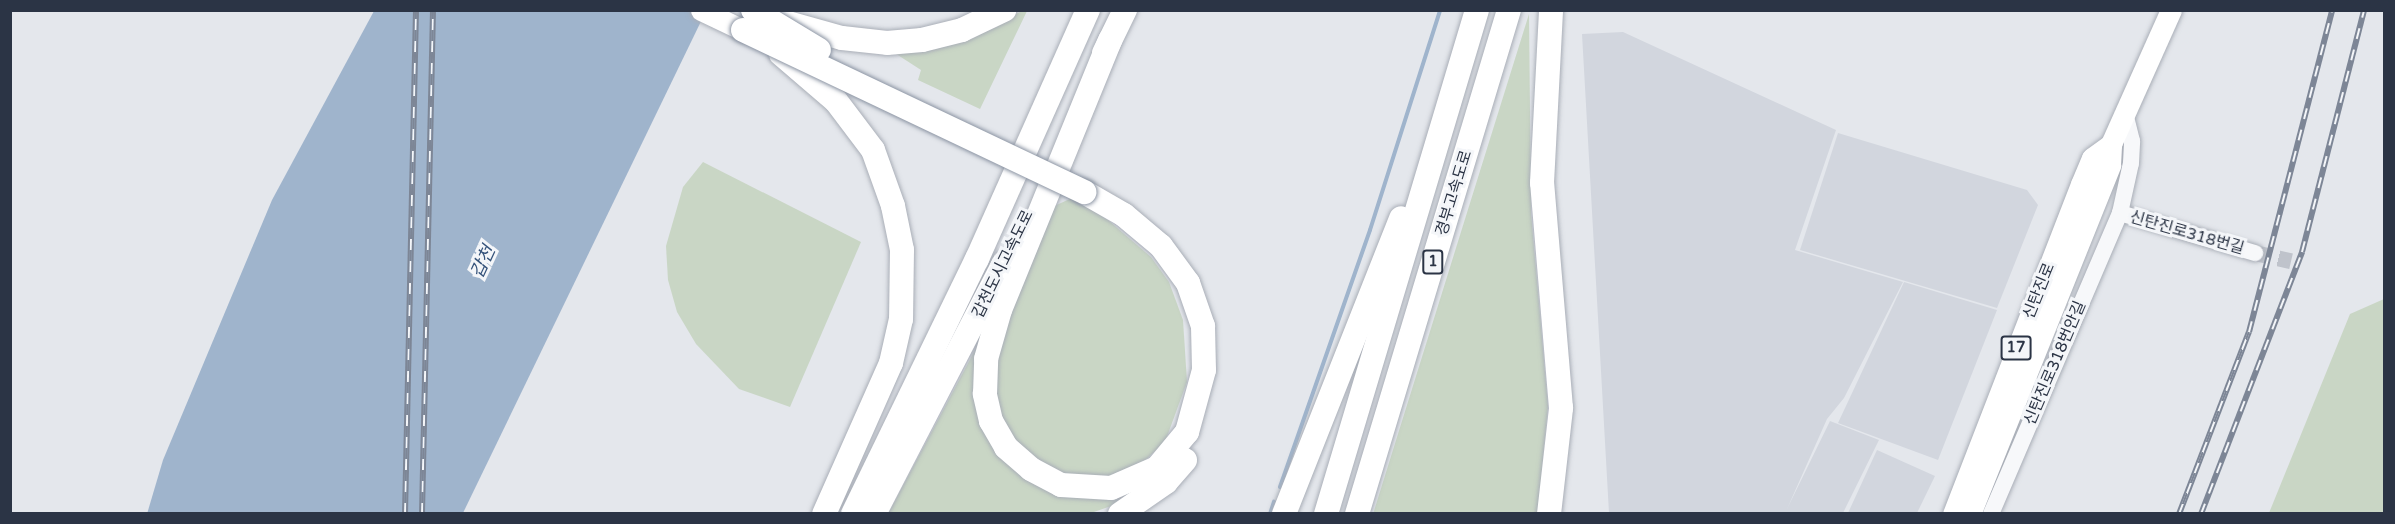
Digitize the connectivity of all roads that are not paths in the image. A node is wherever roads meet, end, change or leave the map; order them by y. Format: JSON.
{"nodes":[{"id":1,"x":701,"y":10,"type":"edge"},
{"id":2,"x":1004,"y":10,"type":"edge"},
{"id":3,"x":1088,"y":10,"type":"edge"},
{"id":4,"x":1125,"y":10,"type":"edge"},
{"id":5,"x":1478,"y":10,"type":"edge"},
{"id":6,"x":1509,"y":10,"type":"edge"},
{"id":7,"x":1551,"y":10,"type":"edge"},
{"id":8,"x":2171,"y":10,"type":"edge"},
{"id":9,"x":750,"y":17,"type":"edge"},
{"id":10,"x":1110,"y":40,"type":"junction"},
{"id":11,"x":1464,"y":56,"type":"junction"},
{"id":12,"x":2125,"y":114,"type":"junction"},
{"id":13,"x":1084,"y":187,"type":"junction"},
{"id":14,"x":2090,"y":188,"type":"junction"},
{"id":15,"x":2122,"y":205,"type":"junction"},
{"id":16,"x":2255,"y":253,"type":"tunnel mouth"},
{"id":17,"x":824,"y":513,"type":"edge"},
{"id":18,"x":853,"y":513,"type":"edge"},
{"id":19,"x":874,"y":513,"type":"edge"},
{"id":20,"x":1120,"y":513,"type":"edge"},
{"id":21,"x":1284,"y":513,"type":"edge"},
{"id":22,"x":1326,"y":513,"type":"edge"},
{"id":23,"x":1357,"y":513,"type":"edge"},
{"id":24,"x":1549,"y":513,"type":"edge"},
{"id":25,"x":1953,"y":513,"type":"edge"},
{"id":26,"x":1970,"y":513,"type":"edge"},
{"id":27,"x":1990,"y":513,"type":"edge"}],
"edges":[{"from":1,"to":9,"type":"main road"},
{"from":2,"to":9,"type":"highway","bridge":true},
{"from":3,"to":18,"type":"highway","name":"갑천도시고속도로"},
{"from":4,"to":10,"type":"highway","name":"갑천도시고속도로"},
{"from":5,"to":11,"type":"highway","name":"경부고속도로","number":"1"},
{"from":6,"to":23,"type":"highway","name":"경부고속도로","number":"1"},
{"from":7,"to":24,"type":"highway"},
{"from":8,"to":12,"type":"main road","name":"신탄진로","number":"17"},
{"from":9,"to":13,"type":"highway","bridge":true},
{"from":9,"to":17,"type":"highway","bridge":true},
{"from":10,"to":13,"type":"highway"},
{"from":10,"to":19,"type":"highway","name":"갑천도시고속도로"},
{"from":11,"to":21,"type":"highway"},
{"from":11,"to":22,"type":"highway","name":"경부고속도로","number":"1"},
{"from":12,"to":14,"type":"main road","name":"신탄진로","number":"17"},
{"from":12,"to":15,"type":"street","name":"신탄진로318번안길"},
{"from":13,"to":20,"type":"highway"},
{"from":14,"to":25,"type":"main road","name":"신탄진로","number":"17"},
{"from":14,"to":26,"type":"main road","name":"신탄진로","number":"17"},
{"from":15,"to":16,"type":"street","name":"신탄진로318번길"},
{"from":15,"to":27,"type":"street","name":"신탄진로318번안길"}]}
